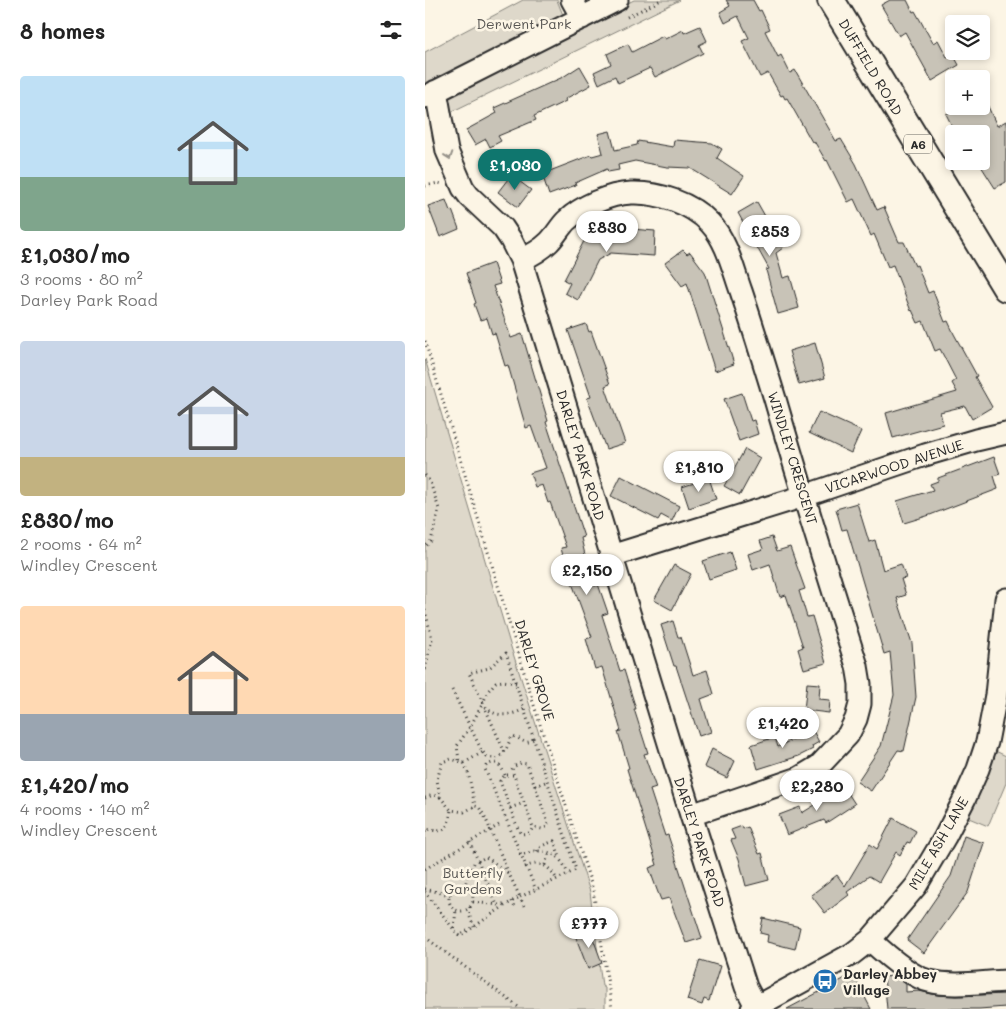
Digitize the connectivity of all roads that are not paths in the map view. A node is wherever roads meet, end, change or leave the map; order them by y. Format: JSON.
{"nodes":[{"id":1,"x":617,"y":0,"type":"edge"},
{"id":2,"x":832,"y":0,"type":"edge"},
{"id":3,"x":577,"y":9,"type":"edge"},
{"id":4,"x":431,"y":94,"type":"edge"},
{"id":5,"x":433,"y":122,"type":"edge"},
{"id":6,"x":521,"y":260,"type":"junction"},
{"id":7,"x":1006,"y":288,"type":"edge"},
{"id":8,"x":1006,"y":433,"type":"edge"},
{"id":9,"x":803,"y":496,"type":"junction"},
{"id":10,"x":611,"y":556,"type":"junction"},
{"id":11,"x":1006,"y":599,"type":"edge"},
{"id":12,"x":691,"y":815,"type":"junction"},
{"id":13,"x":870,"y":940,"type":"junction"},
{"id":14,"x":1006,"y":980,"type":"edge"},
{"id":15,"x":754,"y":1008,"type":"edge"}],
"edges":[{"from":1,"to":3,"type":"street"},
{"from":2,"to":7,"type":"main road","name":"DUFFIELD ROAD","number":"A6"},
{"from":3,"to":4,"type":"street"},
{"from":4,"to":5,"type":"street","name":"DARLEY PARK ROAD"},
{"from":5,"to":6,"type":"street","name":"DARLEY PARK ROAD","one_way":true},
{"from":6,"to":9,"type":"street","name":"WINDLEY CRESCENT"},
{"from":6,"to":10,"type":"street","name":"DARLEY PARK ROAD"},
{"from":8,"to":9,"type":"street","name":"VICARWOOD AVENUE"},
{"from":9,"to":10,"type":"street","name":"VICARWOOD AVENUE"},
{"from":9,"to":12,"type":"street","name":"WINDLEY CRESCENT"},
{"from":10,"to":12,"type":"street","name":"DARLEY PARK ROAD"},
{"from":11,"to":13,"type":"street","name":"MILE ASH LANE"},
{"from":12,"to":15,"type":"street","name":"DARLEY PARK ROAD"},
{"from":13,"to":14,"type":"street"},
{"from":13,"to":15,"type":"street","name":"MILE ASH LANE"}]}
